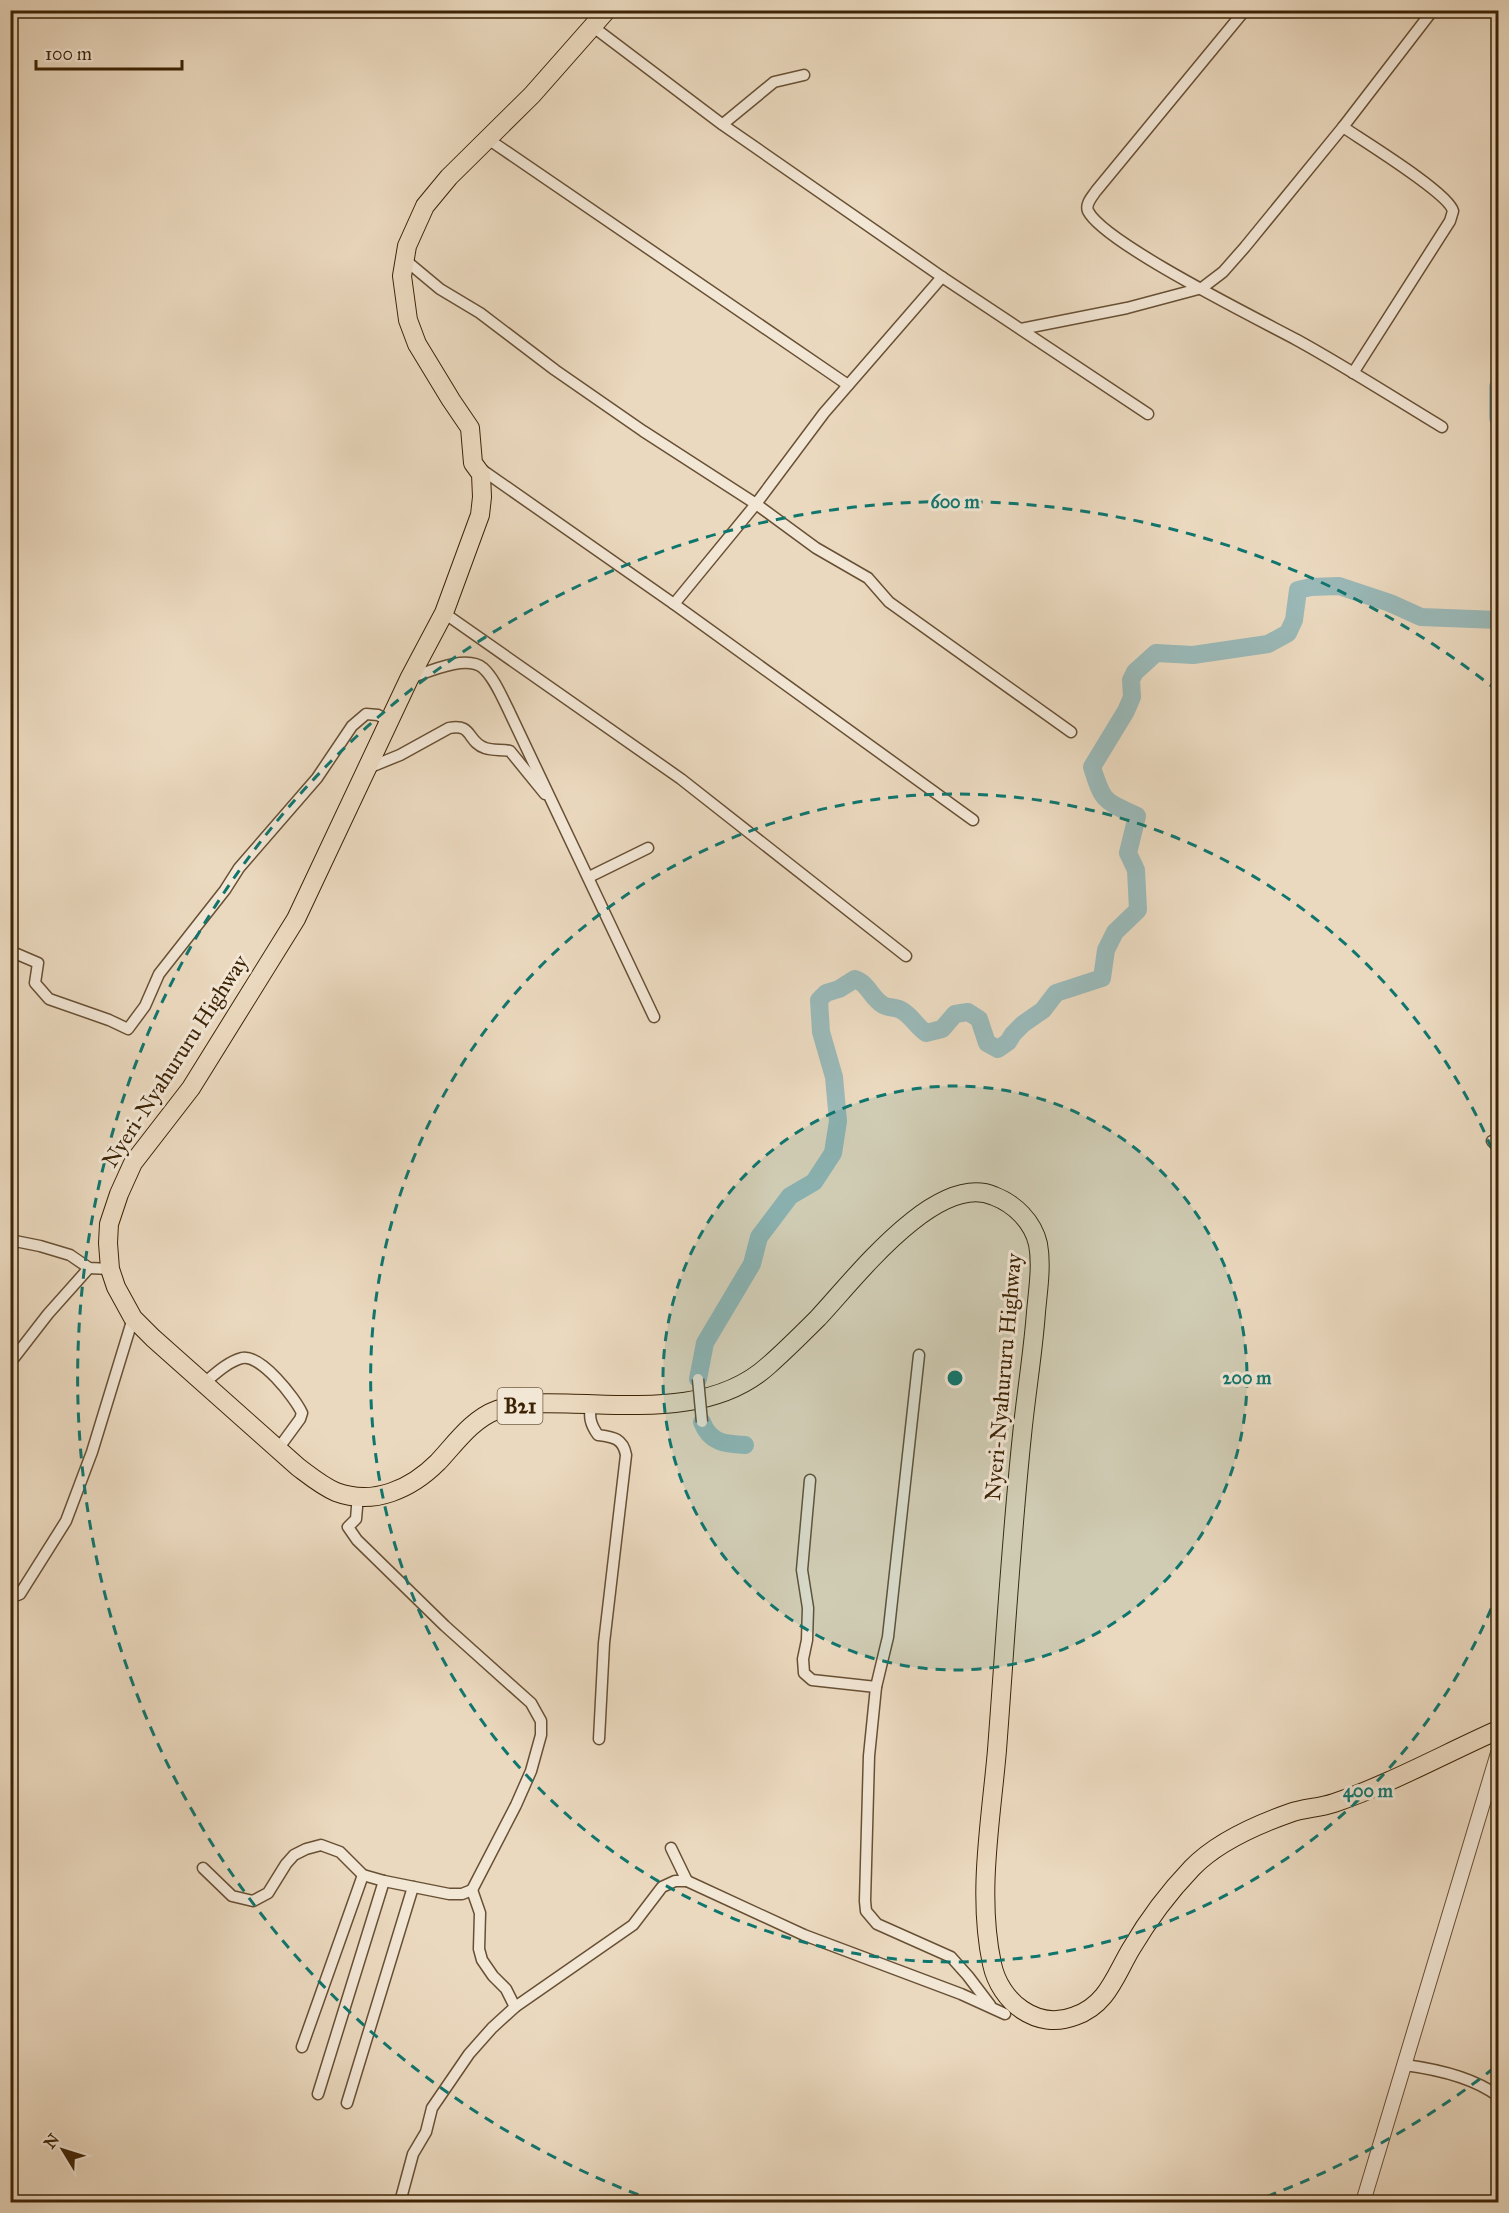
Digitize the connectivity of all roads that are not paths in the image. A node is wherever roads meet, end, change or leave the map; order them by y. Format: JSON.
{"nodes":[{"id":1,"x":607,"y":10,"type":"edge"},
{"id":2,"x":1245,"y":10,"type":"edge"},
{"id":3,"x":1433,"y":10,"type":"edge"},
{"id":4,"x":592,"y":26,"type":"junction"},
{"id":5,"x":804,"y":75,"type":"dead end"},
{"id":6,"x":723,"y":124,"type":"junction"},
{"id":7,"x":1343,"y":127,"type":"junction"},
{"id":8,"x":488,"y":139,"type":"junction"},
{"id":9,"x":404,"y":259,"type":"junction"},
{"id":10,"x":942,"y":277,"type":"junction"},
{"id":11,"x":1202,"y":288,"type":"junction"},
{"id":12,"x":1021,"y":329,"type":"junction"},
{"id":13,"x":1353,"y":373,"type":"junction"},
{"id":14,"x":848,"y":385,"type":"junction"},
{"id":15,"x":1148,"y":414,"type":"dead end"},
{"id":16,"x":1442,"y":426,"type":"dead end"},
{"id":17,"x":473,"y":463,"type":"junction"},
{"id":18,"x":756,"y":504,"type":"junction"},
{"id":19,"x":674,"y":604,"type":"junction"},
{"id":20,"x":444,"y":613,"type":"junction"},
{"id":21,"x":409,"y":679,"type":"junction"},
{"id":22,"x":390,"y":722,"type":"junction"},
{"id":23,"x":1071,"y":732,"type":"dead end"},
{"id":24,"x":368,"y":768,"type":"junction"},
{"id":25,"x":556,"y":808,"type":"junction"},
{"id":26,"x":973,"y":820,"type":"dead end"},
{"id":27,"x":648,"y":848,"type":"dead end"},
{"id":28,"x":589,"y":877,"type":"junction"},
{"id":29,"x":10,"y":951,"type":"edge"},
{"id":30,"x":906,"y":956,"type":"dead end"},
{"id":31,"x":654,"y":1017,"type":"dead end"},
{"id":32,"x":10,"y":1240,"type":"edge"},
{"id":33,"x":89,"y":1268,"type":"junction"},
{"id":34,"x":111,"y":1269,"type":"junction"},
{"id":35,"x":133,"y":1318,"type":"junction"},
{"id":36,"x":919,"y":1355,"type":"dead end"},
{"id":37,"x":10,"y":1363,"type":"edge"},
{"id":38,"x":698,"y":1379,"type":"dead end"},
{"id":39,"x":203,"y":1384,"type":"junction"},
{"id":40,"x":591,"y":1404,"type":"junction"},
{"id":41,"x":702,"y":1422,"type":"dead end"},
{"id":42,"x":278,"y":1449,"type":"junction"},
{"id":43,"x":810,"y":1480,"type":"dead end"},
{"id":44,"x":358,"y":1495,"type":"junction"},
{"id":45,"x":10,"y":1598,"type":"edge"},
{"id":46,"x":876,"y":1687,"type":"junction"},
{"id":47,"x":1498,"y":1730,"type":"edge"},
{"id":48,"x":599,"y":1739,"type":"dead end"},
{"id":49,"x":1498,"y":1753,"type":"edge"},
{"id":50,"x":671,"y":1848,"type":"dead end"},
{"id":51,"x":203,"y":1868,"type":"dead end"},
{"id":52,"x":363,"y":1875,"type":"junction"},
{"id":53,"x":384,"y":1881,"type":"junction"},
{"id":54,"x":687,"y":1881,"type":"junction"},
{"id":55,"x":413,"y":1887,"type":"junction"},
{"id":56,"x":472,"y":1890,"type":"junction"},
{"id":57,"x":515,"y":2007,"type":"junction"},
{"id":58,"x":992,"y":2008,"type":"junction"},
{"id":59,"x":1005,"y":2014,"type":"dead end"},
{"id":60,"x":302,"y":2048,"type":"dead end"},
{"id":61,"x":1405,"y":2065,"type":"junction"},
{"id":62,"x":318,"y":2094,"type":"dead end"},
{"id":63,"x":1498,"y":2096,"type":"edge"},
{"id":64,"x":347,"y":2103,"type":"dead end"},
{"id":65,"x":400,"y":2202,"type":"edge"},
{"id":66,"x":1363,"y":2202,"type":"edge"}],
"edges":[{"from":1,"to":4,"type":"highway","name":"Nyeri-Nyahururu Highway","number":"B21"},
{"from":2,"to":11,"type":"street"},
{"from":3,"to":7,"type":"street"},
{"from":4,"to":6,"type":"street"},
{"from":4,"to":8,"type":"highway","name":"Nyeri-Nyahururu Highway","number":"B21"},
{"from":5,"to":6,"type":"street"},
{"from":6,"to":10,"type":"street"},
{"from":7,"to":11,"type":"street"},
{"from":7,"to":13,"type":"street"},
{"from":8,"to":9,"type":"highway","name":"Nyeri-Nyahururu Highway","number":"B21"},
{"from":8,"to":14,"type":"street"},
{"from":9,"to":17,"type":"highway","name":"Nyeri-Nyahururu Highway","number":"B21"},
{"from":9,"to":18,"type":"street"},
{"from":10,"to":12,"type":"street"},
{"from":10,"to":14,"type":"street"},
{"from":11,"to":12,"type":"street"},
{"from":11,"to":13,"type":"street"},
{"from":12,"to":15,"type":"street"},
{"from":13,"to":16,"type":"street"},
{"from":14,"to":18,"type":"street"},
{"from":17,"to":19,"type":"street"},
{"from":17,"to":20,"type":"highway","name":"Nyeri-Nyahururu Highway","number":"B21"},
{"from":18,"to":19,"type":"street"},
{"from":18,"to":23,"type":"street"},
{"from":19,"to":26,"type":"street"},
{"from":20,"to":21,"type":"highway","name":"Nyeri-Nyahururu Highway","number":"B21"},
{"from":20,"to":30,"type":"street"},
{"from":21,"to":22,"type":"highway","name":"Nyeri-Nyahururu Highway","number":"B21"},
{"from":21,"to":25,"type":"street"},
{"from":22,"to":24,"type":"highway","name":"Nyeri-Nyahururu Highway","number":"B21"},
{"from":22,"to":29,"type":"street"},
{"from":24,"to":25,"type":"street"},
{"from":24,"to":34,"type":"highway","name":"Nyeri-Nyahururu Highway","number":"B21"},
{"from":25,"to":28,"type":"street"},
{"from":27,"to":28,"type":"street"},
{"from":28,"to":31,"type":"street"},
{"from":32,"to":33,"type":"street"},
{"from":33,"to":34,"type":"street"},
{"from":33,"to":37,"type":"street"},
{"from":34,"to":35,"type":"highway","name":"Nyeri-Nyahururu Highway","number":"B21"},
{"from":35,"to":39,"type":"highway","name":"Nyeri-Nyahururu Highway","number":"B21"},
{"from":35,"to":45,"type":"street"},
{"from":36,"to":46,"type":"street"},
{"from":38,"to":41,"type":"street","bridge":true},
{"from":39,"to":42,"type":"highway","name":"Nyeri-Nyahururu Highway","number":"B21"},
{"from":39,"to":42,"type":"street"},
{"from":40,"to":44,"type":"highway","name":"Nyeri-Nyahururu Highway","number":"B21"},
{"from":40,"to":47,"type":"highway","name":"Nyeri-Nyahururu Highway","number":"B21"},
{"from":40,"to":48,"type":"street"},
{"from":42,"to":44,"type":"highway","name":"Nyeri-Nyahururu Highway","number":"B21"},
{"from":43,"to":46,"type":"street"},
{"from":44,"to":56,"type":"street"},
{"from":46,"to":58,"type":"street"},
{"from":49,"to":61,"type":"street"},
{"from":50,"to":54,"type":"street"},
{"from":51,"to":52,"type":"street"},
{"from":52,"to":53,"type":"street"},
{"from":52,"to":60,"type":"street"},
{"from":53,"to":55,"type":"street"},
{"from":53,"to":62,"type":"street"},
{"from":54,"to":57,"type":"street"},
{"from":54,"to":58,"type":"street"},
{"from":55,"to":56,"type":"street"},
{"from":55,"to":64,"type":"street"},
{"from":56,"to":57,"type":"street"},
{"from":57,"to":65,"type":"street"},
{"from":58,"to":59,"type":"street"},
{"from":61,"to":63,"type":"street"},
{"from":61,"to":66,"type":"street"}]}
